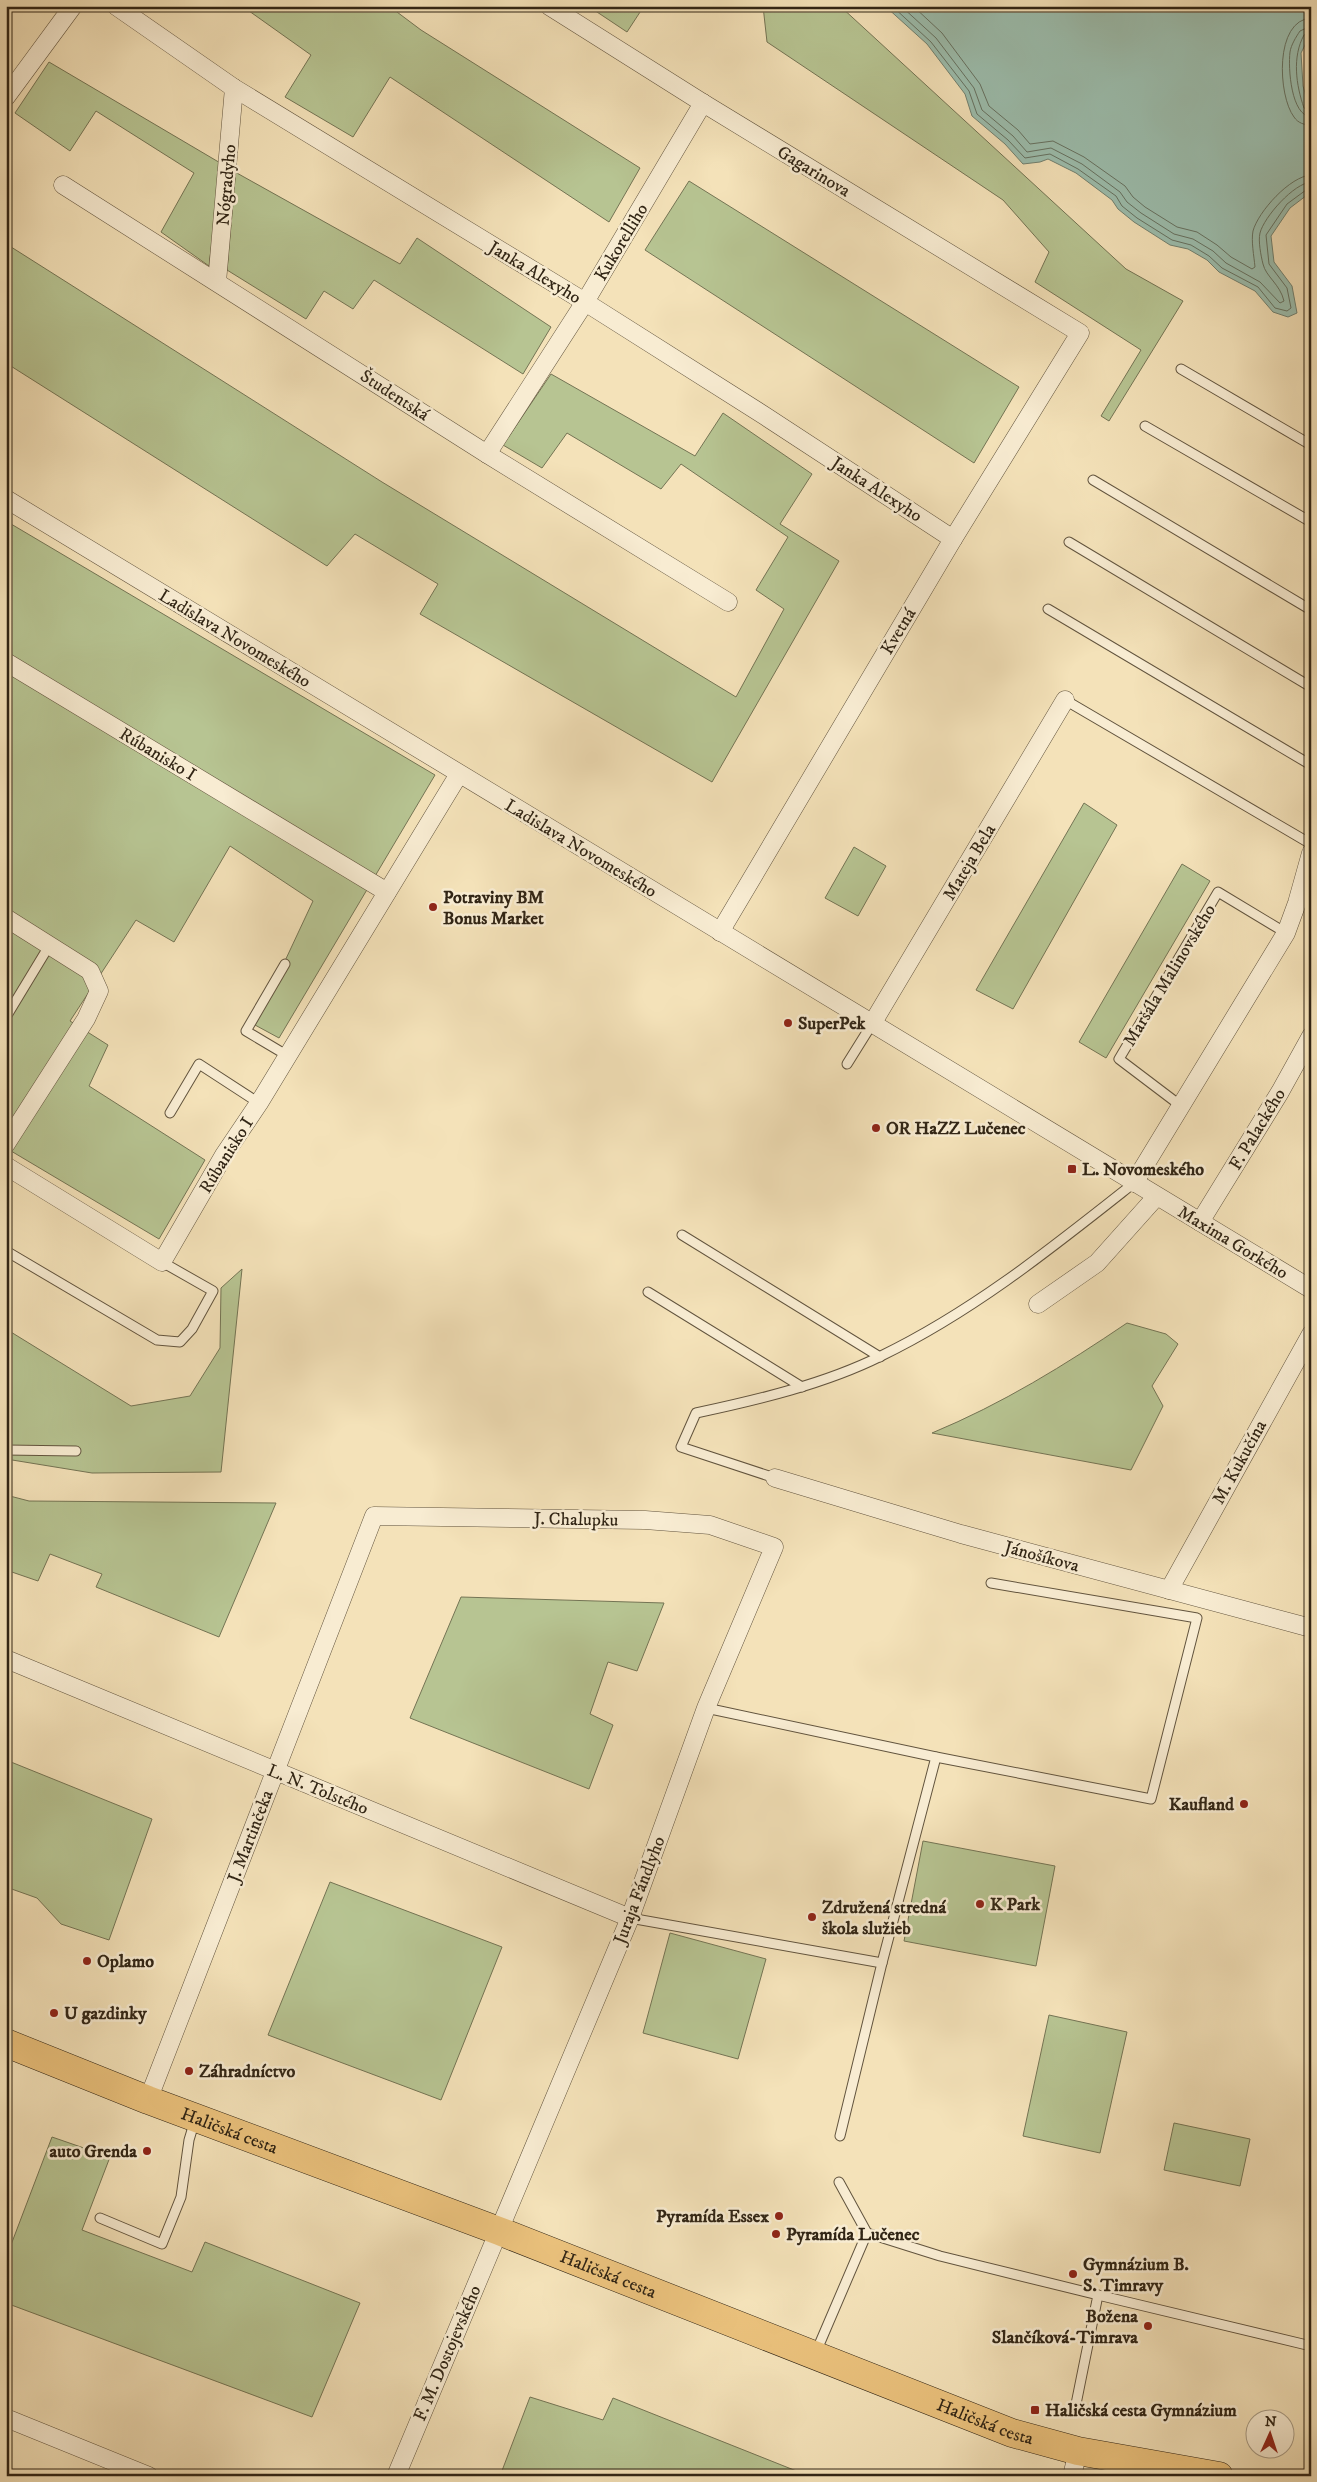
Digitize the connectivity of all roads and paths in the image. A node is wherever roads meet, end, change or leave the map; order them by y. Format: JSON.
{"nodes":[{"id":1,"x":73,"y":6,"type":"edge"},
{"id":2,"x":116,"y":6,"type":"edge"},
{"id":3,"x":549,"y":6,"type":"edge"},
{"id":4,"x":234,"y":88,"type":"junction"},
{"id":5,"x":6,"y":97,"type":"edge"},
{"id":6,"x":703,"y":103,"type":"junction"},
{"id":7,"x":64,"y":185,"type":"dead end"},
{"id":8,"x":217,"y":282,"type":"junction"},
{"id":9,"x":585,"y":302,"type":"junction"},
{"id":10,"x":1080,"y":333,"type":"joint"},
{"id":11,"x":1181,"y":369,"type":"dead end"},
{"id":12,"x":1145,"y":426,"type":"dead end"},
{"id":13,"x":1311,"y":445,"type":"edge"},
{"id":14,"x":487,"y":454,"type":"junction"},
{"id":15,"x":1093,"y":480,"type":"dead end"},
{"id":16,"x":6,"y":499,"type":"edge"},
{"id":17,"x":1311,"y":522,"type":"edge"},
{"id":18,"x":953,"y":539,"type":"junction"},
{"id":19,"x":1069,"y":542,"type":"dead end"},
{"id":20,"x":728,"y":602,"type":"dead end"},
{"id":21,"x":1048,"y":609,"type":"dead end"},
{"id":22,"x":1311,"y":610,"type":"edge"},
{"id":23,"x":6,"y":662,"type":"edge"},
{"id":24,"x":1311,"y":687,"type":"edge"},
{"id":25,"x":1065,"y":700,"type":"joint"},
{"id":26,"x":1311,"y":765,"type":"edge"},
{"id":27,"x":459,"y":774,"type":"junction"},
{"id":28,"x":1311,"y":844,"type":"edge"},
{"id":29,"x":1311,"y":853,"type":"edge"},
{"id":30,"x":387,"y":892,"type":"junction"},
{"id":31,"x":6,"y":918,"type":"edge"},
{"id":32,"x":720,"y":932,"type":"junction"},
{"id":33,"x":1286,"y":932,"type":"junction"},
{"id":34,"x":49,"y":946,"type":"junction"},
{"id":35,"x":285,"y":964,"type":"dead end"},
{"id":36,"x":6,"y":1017,"type":"edge"},
{"id":37,"x":872,"y":1024,"type":"junction"},
{"id":38,"x":1311,"y":1036,"type":"edge"},
{"id":39,"x":288,"y":1056,"type":"junction"},
{"id":40,"x":847,"y":1064,"type":"dead end"},
{"id":41,"x":259,"y":1103,"type":"junction"},
{"id":42,"x":1181,"y":1106,"type":"junction"},
{"id":43,"x":170,"y":1113,"type":"dead end"},
{"id":44,"x":6,"y":1144,"type":"edge"},
{"id":45,"x":6,"y":1166,"type":"edge"},
{"id":46,"x":1134,"y":1184,"type":"junction"},
{"id":47,"x":1156,"y":1196,"type":"junction"},
{"id":48,"x":1200,"y":1222,"type":"junction"},
{"id":49,"x":682,"y":1235,"type":"dead end"},
{"id":50,"x":6,"y":1251,"type":"edge"},
{"id":51,"x":162,"y":1262,"type":"junction"},
{"id":52,"x":1311,"y":1289,"type":"edge"},
{"id":53,"x":648,"y":1292,"type":"dead end"},
{"id":54,"x":1038,"y":1304,"type":"dead end"},
{"id":55,"x":1311,"y":1334,"type":"edge"},
{"id":56,"x":880,"y":1357,"type":"junction"},
{"id":57,"x":802,"y":1386,"type":"junction"},
{"id":58,"x":6,"y":1450,"type":"edge"},
{"id":59,"x":76,"y":1451,"type":"dead end"},
{"id":60,"x":775,"y":1478,"type":"joint"},
{"id":61,"x":374,"y":1516,"type":"joint"},
{"id":62,"x":774,"y":1547,"type":"joint"},
{"id":63,"x":991,"y":1583,"type":"dead end"},
{"id":64,"x":1169,"y":1590,"type":"junction"},
{"id":65,"x":1311,"y":1628,"type":"edge"},
{"id":66,"x":6,"y":1659,"type":"edge"},
{"id":67,"x":706,"y":1708,"type":"junction"},
{"id":68,"x":936,"y":1757,"type":"junction"},
{"id":69,"x":275,"y":1772,"type":"junction"},
{"id":70,"x":630,"y":1918,"type":"junction"},
{"id":71,"x":882,"y":1963,"type":"junction"},
{"id":72,"x":6,"y":2043,"type":"edge"},
{"id":73,"x":148,"y":2100,"type":"junction"},
{"id":74,"x":196,"y":2118,"type":"junction"},
{"id":75,"x":840,"y":2136,"type":"dead end"},
{"id":76,"x":839,"y":2182,"type":"dead end"},
{"id":77,"x":100,"y":2218,"type":"dead end"},
{"id":78,"x":499,"y":2231,"type":"junction"},
{"id":79,"x":867,"y":2233,"type":"junction"},
{"id":80,"x":1098,"y":2295,"type":"junction"},
{"id":81,"x":1311,"y":2346,"type":"edge"},
{"id":82,"x":815,"y":2355,"type":"junction"},
{"id":83,"x":1075,"y":2409,"type":"dead end"},
{"id":84,"x":6,"y":2418,"type":"edge"},
{"id":85,"x":1075,"y":2464,"type":"edge"},
{"id":86,"x":148,"y":2476,"type":"edge"},
{"id":87,"x":396,"y":2476,"type":"edge"},
{"id":88,"x":1219,"y":2476,"type":"edge"}],
"edges":[{"from":1,"to":5,"type":"street"},
{"from":2,"to":4,"type":"street","name":"Janka Alexyho"},
{"from":3,"to":6,"type":"street","name":"Gagarinova"},
{"from":4,"to":8,"type":"street","name":"Nógradyho"},
{"from":4,"to":9,"type":"street","name":"Janka Alexyho"},
{"from":6,"to":9,"type":"street","name":"Kukorelliho"},
{"from":6,"to":10,"type":"street","name":"Gagarinova"},
{"from":7,"to":8,"type":"street","name":"Študentská"},
{"from":8,"to":14,"type":"street","name":"Študentská"},
{"from":9,"to":14,"type":"street","name":"Kukorelliho"},
{"from":9,"to":18,"type":"street","name":"Janka Alexyho"},
{"from":10,"to":18,"type":"street","name":"Kvetná"},
{"from":11,"to":13,"type":"lane"},
{"from":12,"to":17,"type":"lane"},
{"from":14,"to":20,"type":"street","name":"Študentská"},
{"from":15,"to":22,"type":"lane"},
{"from":16,"to":27,"type":"street","name":"Ladislava Novomeského"},
{"from":18,"to":32,"type":"street","name":"Kvetná"},
{"from":19,"to":24,"type":"lane"},
{"from":21,"to":26,"type":"lane"},
{"from":23,"to":30,"type":"street","name":"Rúbanisko I"},
{"from":25,"to":28,"type":"lane"},
{"from":25,"to":37,"type":"street","name":"Mateja Bela"},
{"from":27,"to":30,"type":"street","name":"Rúbanisko I"},
{"from":27,"to":32,"type":"street","name":"Ladislava Novomeského"},
{"from":29,"to":33,"type":"street"},
{"from":30,"to":39,"type":"street","name":"Rúbanisko I"},
{"from":31,"to":34,"type":"street"},
{"from":32,"to":37,"type":"street","name":"Ladislava Novomeského"},
{"from":33,"to":42,"type":"street"},
{"from":33,"to":42,"type":"lane","name":"Maršála Malinovského"},
{"from":34,"to":36,"type":"lane"},
{"from":34,"to":44,"type":"street"},
{"from":35,"to":39,"type":"lane"},
{"from":37,"to":40,"type":"lane"},
{"from":37,"to":46,"type":"street","name":"Ladislava Novomeského"},
{"from":38,"to":48,"type":"street","name":"F. Palackého"},
{"from":39,"to":41,"type":"street","name":"Rúbanisko I"},
{"from":41,"to":43,"type":"lane"},
{"from":41,"to":51,"type":"street","name":"Rúbanisko I"},
{"from":42,"to":46,"type":"street"},
{"from":45,"to":51,"type":"street"},
{"from":46,"to":47,"type":"street","name":"Ladislava Novomeského"},
{"from":46,"to":56,"type":"lane"},
{"from":47,"to":48,"type":"street","name":"Maxima Gorkého"},
{"from":47,"to":54,"type":"street"},
{"from":48,"to":52,"type":"street","name":"Maxima Gorkého"},
{"from":49,"to":56,"type":"lane"},
{"from":50,"to":51,"type":"lane"},
{"from":53,"to":57,"type":"lane"},
{"from":55,"to":64,"type":"street","name":"M. Kukučína"},
{"from":56,"to":57,"type":"lane"},
{"from":57,"to":60,"type":"lane"},
{"from":58,"to":59,"type":"lane"},
{"from":60,"to":64,"type":"street","name":"Jánošíkova"},
{"from":61,"to":62,"type":"street","name":"J. Chalupku"},
{"from":61,"to":69,"type":"street","name":"J. Martinčeka"},
{"from":62,"to":67,"type":"street","name":"Juraja Fándlyho"},
{"from":63,"to":68,"type":"lane"},
{"from":64,"to":65,"type":"street","name":"Jánošíkova"},
{"from":66,"to":69,"type":"street","name":"L. N. Tolstého"},
{"from":67,"to":68,"type":"lane"},
{"from":67,"to":70,"type":"street","name":"Juraja Fándlyho"},
{"from":68,"to":71,"type":"lane"},
{"from":69,"to":70,"type":"street","name":"L. N. Tolstého"},
{"from":69,"to":73,"type":"street","name":"J. Martinčeka"},
{"from":70,"to":71,"type":"lane"},
{"from":70,"to":78,"type":"street","name":"Juraja Fándlyho"},
{"from":71,"to":75,"type":"lane"},
{"from":72,"to":73,"type":"main road","name":"Haličská cesta"},
{"from":73,"to":74,"type":"main road","name":"Haličská cesta"},
{"from":74,"to":77,"type":"lane"},
{"from":74,"to":78,"type":"main road","name":"Haličská cesta"},
{"from":76,"to":79,"type":"lane"},
{"from":78,"to":82,"type":"main road","name":"Haličská cesta"},
{"from":78,"to":87,"type":"street","name":"F. M. Dostojevského"},
{"from":79,"to":80,"type":"lane"},
{"from":79,"to":82,"type":"lane"},
{"from":80,"to":81,"type":"lane"},
{"from":80,"to":83,"type":"lane"},
{"from":82,"to":85,"type":"main road","name":"Haličská cesta"},
{"from":84,"to":86,"type":"street"},
{"from":85,"to":88,"type":"main road","name":"Haličská cesta"}]}
